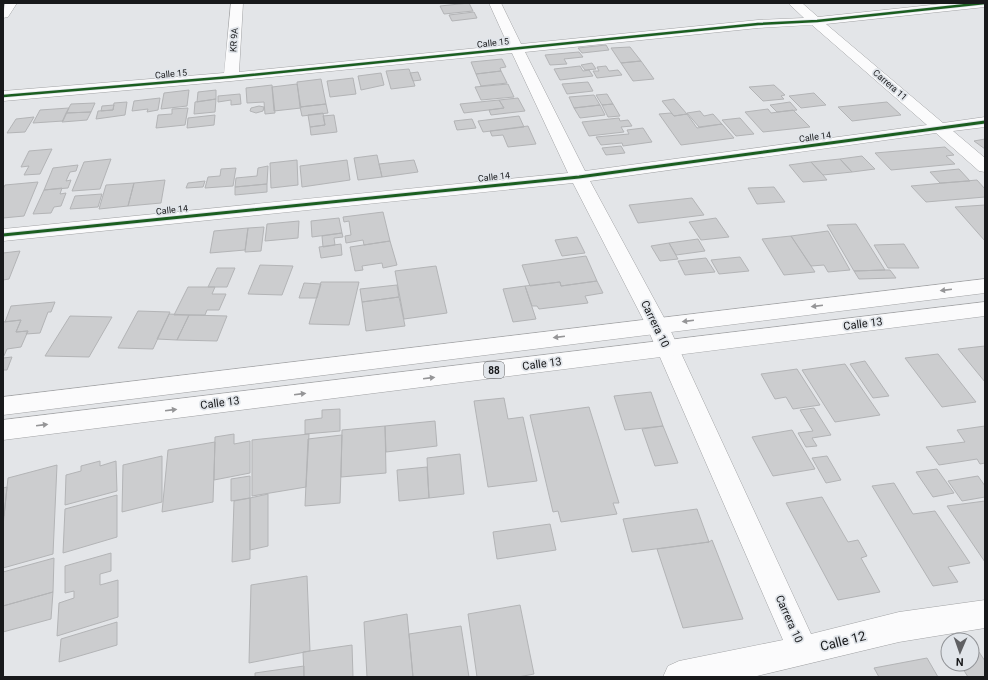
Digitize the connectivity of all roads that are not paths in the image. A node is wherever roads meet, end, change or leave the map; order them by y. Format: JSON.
{"nodes":[{"id":1,"x":236,"y":3,"type":"edge"},
{"id":2,"x":495,"y":3,"type":"edge"},
{"id":3,"x":794,"y":3,"type":"edge"},
{"id":4,"x":891,"y":3,"type":"edge"},
{"id":5,"x":985,"y":3,"type":"edge"},
{"id":6,"x":804,"y":12,"type":"junction"},
{"id":7,"x":817,"y":22,"type":"junction"},
{"id":8,"x":758,"y":24,"type":"junction"},
{"id":9,"x":518,"y":48,"type":"junction"},
{"id":10,"x":231,"y":77,"type":"junction"},
{"id":11,"x":3,"y":96,"type":"edge"},
{"id":12,"x":985,"y":122,"type":"edge"},
{"id":13,"x":939,"y":128,"type":"junction"},
{"id":14,"x":985,"y":167,"type":"edge"},
{"id":15,"x":579,"y":177,"type":"junction"},
{"id":16,"x":3,"y":235,"type":"edge"},
{"id":17,"x":985,"y":286,"type":"edge"},
{"id":18,"x":985,"y":309,"type":"edge"},
{"id":19,"x":657,"y":325,"type":"junction"},
{"id":20,"x":667,"y":348,"type":"junction"},
{"id":21,"x":3,"y":406,"type":"edge"},
{"id":22,"x":3,"y":430,"type":"edge"},
{"id":23,"x":985,"y":614,"type":"edge"},
{"id":24,"x":804,"y":651,"type":"junction"},
{"id":25,"x":679,"y":677,"type":"edge"}],
"edges":[{"from":1,"to":10,"type":"main road","name":"KR 9A"},
{"from":2,"to":9,"type":"main road","name":"Carrera 10"},
{"from":3,"to":6,"type":"main road","name":"Carrera 11"},
{"from":4,"to":6,"type":"main road","name":"Calle 15"},
{"from":5,"to":7,"type":"main road","name":"Calle 15"},
{"from":6,"to":7,"type":"main road","name":"Carrera 11"},
{"from":6,"to":8,"type":"main road","name":"Calle 15"},
{"from":7,"to":8,"type":"main road","name":"Calle 15"},
{"from":7,"to":13,"type":"main road","name":"Carrera 11"},
{"from":8,"to":9,"type":"main road","name":"Calle 15"},
{"from":9,"to":10,"type":"main road","name":"Calle 15"},
{"from":9,"to":15,"type":"main road","name":"Carrera 10"},
{"from":10,"to":11,"type":"main road","name":"Calle 15"},
{"from":12,"to":13,"type":"main road","name":"Calle 14"},
{"from":13,"to":14,"type":"main road","name":"Carrera 11"},
{"from":13,"to":15,"type":"main road","name":"Calle 14"},
{"from":15,"to":16,"type":"main road","name":"Calle 14"},
{"from":15,"to":19,"type":"main road","name":"Carrera 10"},
{"from":17,"to":19,"type":"main road","number":"88","one_way":true},
{"from":18,"to":20,"type":"main road","name":"Calle 13","number":"88"},
{"from":19,"to":20,"type":"main road","name":"Carrera 10"},
{"from":19,"to":21,"type":"main road","number":"88","one_way":true},
{"from":22,"to":20,"type":"main road","name":"Calle 13","number":"88","one_way":true},
{"from":20,"to":24,"type":"main road","name":"Carrera 10"},
{"from":23,"to":24,"type":"main road","name":"Calle 12"},
{"from":24,"to":25,"type":"main road","name":"Calle 12"}]}
